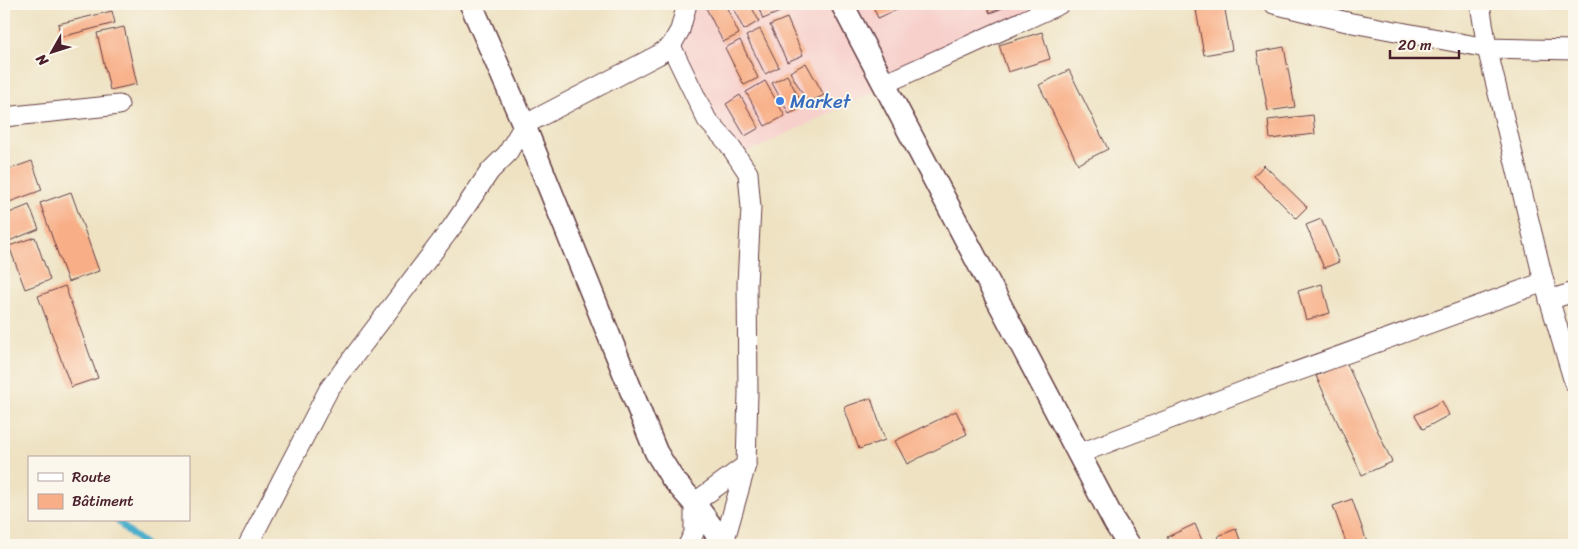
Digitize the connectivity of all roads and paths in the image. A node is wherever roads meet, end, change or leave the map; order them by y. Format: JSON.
{"nodes":[{"id":1,"x":472,"y":4,"type":"edge"},
{"id":2,"x":687,"y":4,"type":"edge"},
{"id":3,"x":842,"y":4,"type":"edge"},
{"id":4,"x":1060,"y":4,"type":"edge"},
{"id":5,"x":1274,"y":4,"type":"edge"},
{"id":6,"x":1480,"y":4,"type":"edge"},
{"id":7,"x":671,"y":46,"type":"junction"},
{"id":8,"x":1487,"y":48,"type":"junction"},
{"id":9,"x":1574,"y":50,"type":"edge"},
{"id":10,"x":884,"y":84,"type":"junction"},
{"id":11,"x":119,"y":105,"type":"dead end"},
{"id":12,"x":4,"y":117,"type":"edge"},
{"id":13,"x":524,"y":125,"type":"junction"},
{"id":14,"x":1546,"y":291,"type":"junction"},
{"id":15,"x":1574,"y":292,"type":"edge"},
{"id":16,"x":1574,"y":382,"type":"edge"},
{"id":17,"x":1078,"y":454,"type":"junction"},
{"id":18,"x":746,"y":466,"type":"junction"},
{"id":19,"x":694,"y":504,"type":"junction"},
{"id":20,"x":724,"y":544,"type":"edge"},
{"id":21,"x":248,"y":545,"type":"edge"},
{"id":22,"x":688,"y":545,"type":"edge"},
{"id":23,"x":1129,"y":545,"type":"edge"}],
"edges":[{"from":1,"to":13,"type":"street"},
{"from":2,"to":7,"type":"street"},
{"from":3,"to":10,"type":"street"},
{"from":4,"to":10,"type":"street"},
{"from":5,"to":8,"type":"street"},
{"from":6,"to":8,"type":"street"},
{"from":7,"to":13,"type":"street"},
{"from":7,"to":18,"type":"street"},
{"from":8,"to":9,"type":"street"},
{"from":8,"to":14,"type":"street"},
{"from":10,"to":17,"type":"street"},
{"from":11,"to":12,"type":"street"},
{"from":13,"to":19,"type":"street"},
{"from":13,"to":21,"type":"street"},
{"from":14,"to":15,"type":"street"},
{"from":14,"to":16,"type":"street"},
{"from":14,"to":17,"type":"street"},
{"from":17,"to":23,"type":"street"},
{"from":18,"to":19,"type":"street"},
{"from":18,"to":20,"type":"street"},
{"from":19,"to":20,"type":"street"},
{"from":19,"to":22,"type":"street"}]}
